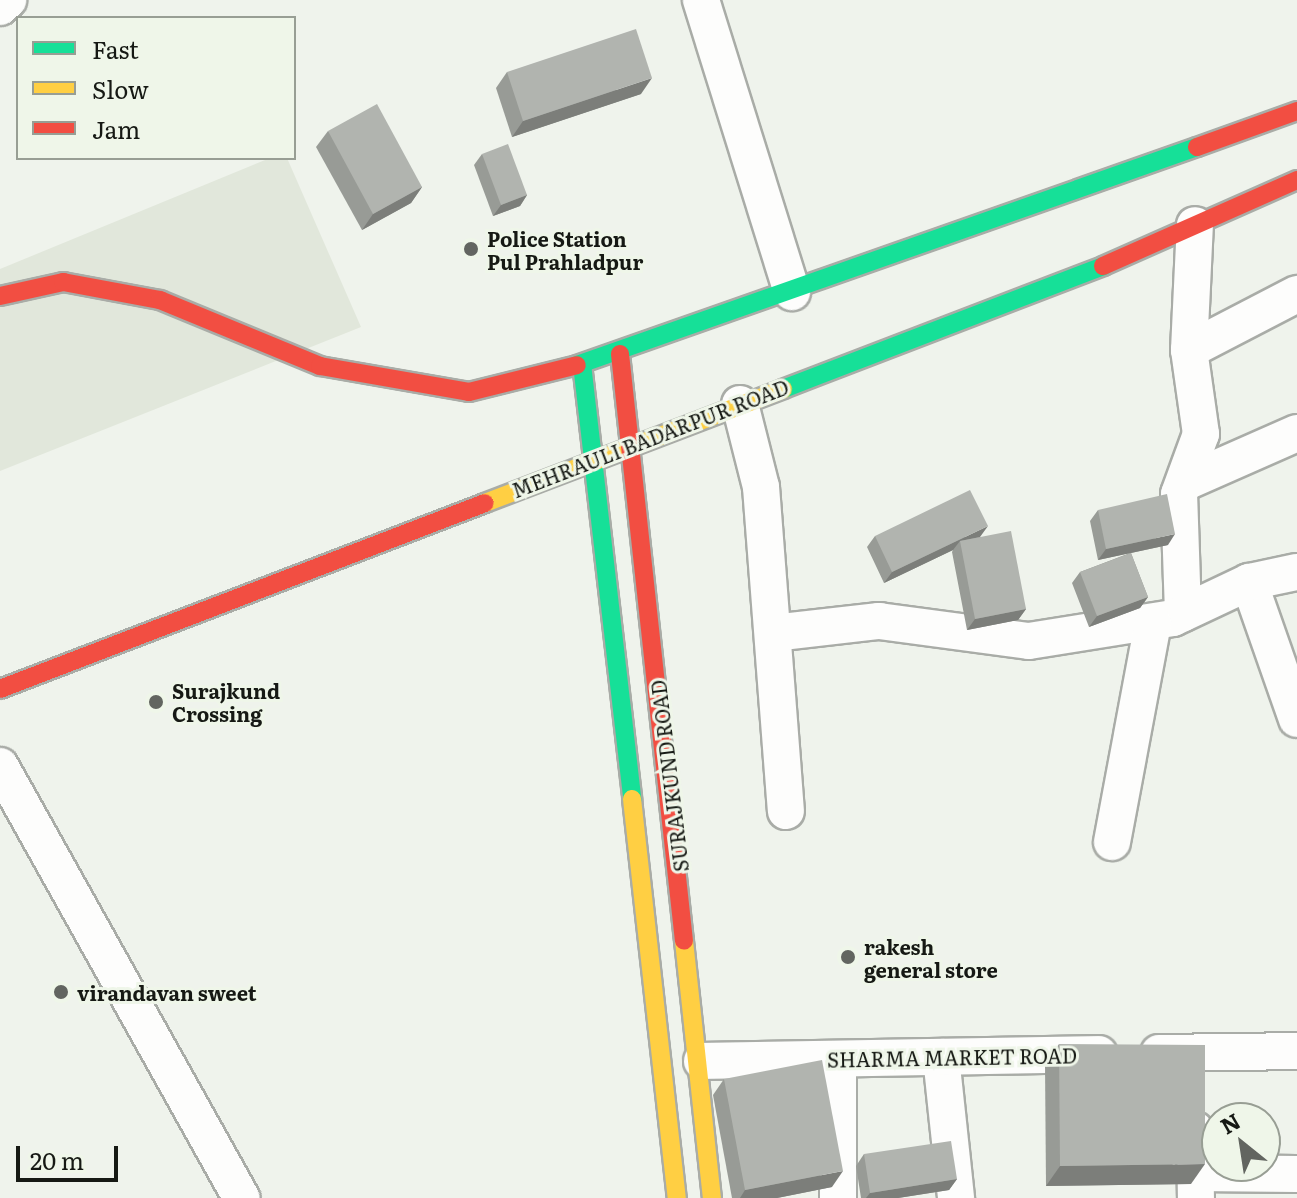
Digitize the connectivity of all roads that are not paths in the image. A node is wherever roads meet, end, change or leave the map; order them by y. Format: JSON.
{"nodes":[{"id":1,"x":8,"y":0,"type":"edge"},
{"id":2,"x":701,"y":0,"type":"edge"},
{"id":3,"x":0,"y":7,"type":"edge"},
{"id":4,"x":1297,"y":111,"type":"edge"},
{"id":5,"x":1297,"y":180,"type":"edge"},
{"id":6,"x":1195,"y":225,"type":"junction"},
{"id":7,"x":792,"y":292,"type":"junction"},
{"id":8,"x":1297,"y":294,"type":"edge"},
{"id":9,"x":0,"y":296,"type":"edge"},
{"id":10,"x":1189,"y":350,"type":"junction"},
{"id":11,"x":620,"y":354,"type":"junction"},
{"id":12,"x":582,"y":364,"type":"junction"},
{"id":13,"x":740,"y":404,"type":"junction"},
{"id":14,"x":1297,"y":433,"type":"edge"},
{"id":15,"x":630,"y":445,"type":"junction"},
{"id":16,"x":593,"y":459,"type":"junction"},
{"id":17,"x":1188,"y":481,"type":"junction"},
{"id":18,"x":1297,"y":572,"type":"edge"},
{"id":19,"x":1249,"y":582,"type":"junction"},
{"id":20,"x":1168,"y":618,"type":"junction"},
{"id":21,"x":773,"y":633,"type":"junction"},
{"id":22,"x":0,"y":689,"type":"edge"},
{"id":23,"x":1297,"y":719,"type":"edge"},
{"id":24,"x":0,"y":766,"type":"edge"},
{"id":25,"x":786,"y":811,"type":"dead end"},
{"id":26,"x":1112,"y":842,"type":"dead end"},
{"id":27,"x":1297,"y":1051,"type":"edge"},
{"id":28,"x":941,"y":1057,"type":"junction"},
{"id":29,"x":838,"y":1059,"type":"junction"},
{"id":30,"x":702,"y":1061,"type":"junction"},
{"id":31,"x":1195,"y":1077,"type":"junction"},
{"id":32,"x":1297,"y":1174,"type":"edge"},
{"id":33,"x":1196,"y":1185,"type":"edge"},
{"id":34,"x":241,"y":1198,"type":"edge"},
{"id":35,"x":677,"y":1198,"type":"edge"},
{"id":36,"x":712,"y":1198,"type":"edge"},
{"id":37,"x":838,"y":1198,"type":"edge"},
{"id":38,"x":956,"y":1198,"type":"edge"}],
"edges":[{"from":1,"to":3,"type":"street"},
{"from":2,"to":7,"type":"street"},
{"from":4,"to":7,"type":"main road"},
{"from":5,"to":6,"type":"main road","name":"MEHRAULI BADARPUR ROAD"},
{"from":6,"to":10,"type":"street"},
{"from":6,"to":13,"type":"main road","name":"MEHRAULI BADARPUR ROAD"},
{"from":7,"to":11,"type":"main road"},
{"from":8,"to":10,"type":"street"},
{"from":9,"to":12,"type":"main road"},
{"from":10,"to":17,"type":"street"},
{"from":11,"to":12,"type":"main road"},
{"from":11,"to":15,"type":"main road","name":"SURAJKUND ROAD"},
{"from":12,"to":16,"type":"main road","name":"SURAJKUND ROAD"},
{"from":13,"to":15,"type":"main road","name":"MEHRAULI BADARPUR ROAD"},
{"from":13,"to":21,"type":"street"},
{"from":14,"to":17,"type":"street"},
{"from":15,"to":16,"type":"main road","name":"MEHRAULI BADARPUR ROAD"},
{"from":15,"to":30,"type":"main road","name":"SURAJKUND ROAD"},
{"from":16,"to":22,"type":"main road","name":"MEHRAULI BADARPUR ROAD"},
{"from":16,"to":35,"type":"main road","name":"SURAJKUND ROAD"},
{"from":17,"to":20,"type":"street"},
{"from":18,"to":19,"type":"street"},
{"from":19,"to":20,"type":"street"},
{"from":19,"to":23,"type":"street"},
{"from":20,"to":21,"type":"street"},
{"from":20,"to":26,"type":"street"},
{"from":21,"to":25,"type":"street"},
{"from":24,"to":34,"type":"street"},
{"from":27,"to":31,"type":"street","name":"SHARMA MARKET ROAD"},
{"from":28,"to":29,"type":"street","name":"SHARMA MARKET ROAD"},
{"from":28,"to":31,"type":"street","name":"SHARMA MARKET ROAD"},
{"from":28,"to":38,"type":"street"},
{"from":29,"to":30,"type":"street","name":"SHARMA MARKET ROAD"},
{"from":29,"to":37,"type":"street"},
{"from":30,"to":36,"type":"main road","name":"SURAJKUND ROAD"},
{"from":31,"to":33,"type":"street"},
{"from":32,"to":33,"type":"street"}]}
